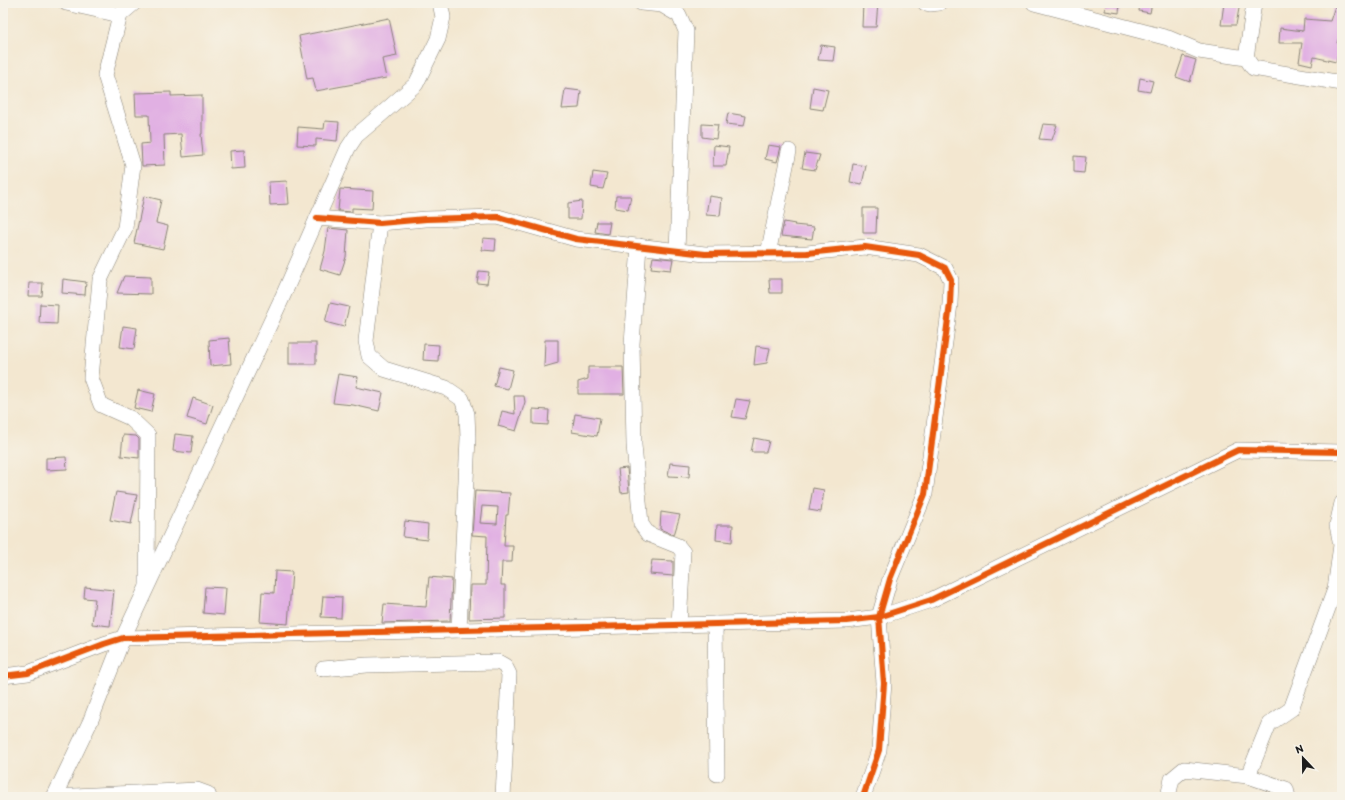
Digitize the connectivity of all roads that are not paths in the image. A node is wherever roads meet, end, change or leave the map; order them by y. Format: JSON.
{"nodes":[{"id":1,"x":66,"y":3,"type":"edge"},
{"id":2,"x":134,"y":3,"type":"edge"},
{"id":3,"x":440,"y":3,"type":"edge"},
{"id":4,"x":642,"y":3,"type":"edge"},
{"id":5,"x":924,"y":3,"type":"edge"},
{"id":6,"x":939,"y":3,"type":"edge"},
{"id":7,"x":1034,"y":3,"type":"edge"},
{"id":8,"x":1254,"y":3,"type":"edge"},
{"id":9,"x":120,"y":15,"type":"junction"},
{"id":10,"x":1246,"y":58,"type":"junction"},
{"id":11,"x":1342,"y":83,"type":"edge"},
{"id":12,"x":789,"y":151,"type":"dead end"},
{"id":13,"x":317,"y":218,"type":"junction"},
{"id":14,"x":380,"y":222,"type":"junction"},
{"id":15,"x":639,"y":246,"type":"junction"},
{"id":16,"x":677,"y":250,"type":"junction"},
{"id":17,"x":768,"y":254,"type":"junction"},
{"id":18,"x":1342,"y":452,"type":"edge"},
{"id":19,"x":1342,"y":503,"type":"edge"},
{"id":20,"x":147,"y":589,"type":"junction"},
{"id":21,"x":879,"y":617,"type":"junction"},
{"id":22,"x":715,"y":624,"type":"junction"},
{"id":23,"x":679,"y":625,"type":"junction"},
{"id":24,"x":459,"y":630,"type":"junction"},
{"id":25,"x":123,"y":638,"type":"junction"},
{"id":26,"x":323,"y":669,"type":"dead end"},
{"id":27,"x":3,"y":676,"type":"edge"},
{"id":28,"x":717,"y":774,"type":"dead end"},
{"id":29,"x":1248,"y":776,"type":"junction"},
{"id":30,"x":54,"y":797,"type":"edge"},
{"id":31,"x":209,"y":797,"type":"edge"},
{"id":32,"x":503,"y":797,"type":"edge"},
{"id":33,"x":863,"y":797,"type":"edge"},
{"id":34,"x":1168,"y":797,"type":"edge"},
{"id":35,"x":1288,"y":797,"type":"edge"}],
"edges":[{"from":1,"to":9,"type":"street"},
{"from":2,"to":9,"type":"street"},
{"from":3,"to":13,"type":"street"},
{"from":4,"to":16,"type":"street"},
{"from":5,"to":6,"type":"street"},
{"from":7,"to":10,"type":"street"},
{"from":8,"to":10,"type":"street"},
{"from":9,"to":20,"type":"street"},
{"from":10,"to":11,"type":"street"},
{"from":12,"to":17,"type":"street"},
{"from":13,"to":14,"type":"street"},
{"from":13,"to":20,"type":"street"},
{"from":14,"to":15,"type":"street"},
{"from":14,"to":24,"type":"street"},
{"from":15,"to":16,"type":"street"},
{"from":15,"to":23,"type":"street"},
{"from":16,"to":17,"type":"street"},
{"from":17,"to":21,"type":"street"},
{"from":18,"to":21,"type":"street"},
{"from":19,"to":29,"type":"street"},
{"from":20,"to":25,"type":"street"},
{"from":21,"to":22,"type":"street"},
{"from":21,"to":33,"type":"street"},
{"from":22,"to":23,"type":"street"},
{"from":22,"to":28,"type":"street"},
{"from":23,"to":24,"type":"street"},
{"from":24,"to":25,"type":"street"},
{"from":25,"to":27,"type":"street"},
{"from":25,"to":30,"type":"street"},
{"from":26,"to":32,"type":"street"},
{"from":29,"to":34,"type":"street"},
{"from":29,"to":35,"type":"street"},
{"from":30,"to":31,"type":"street"}]}
